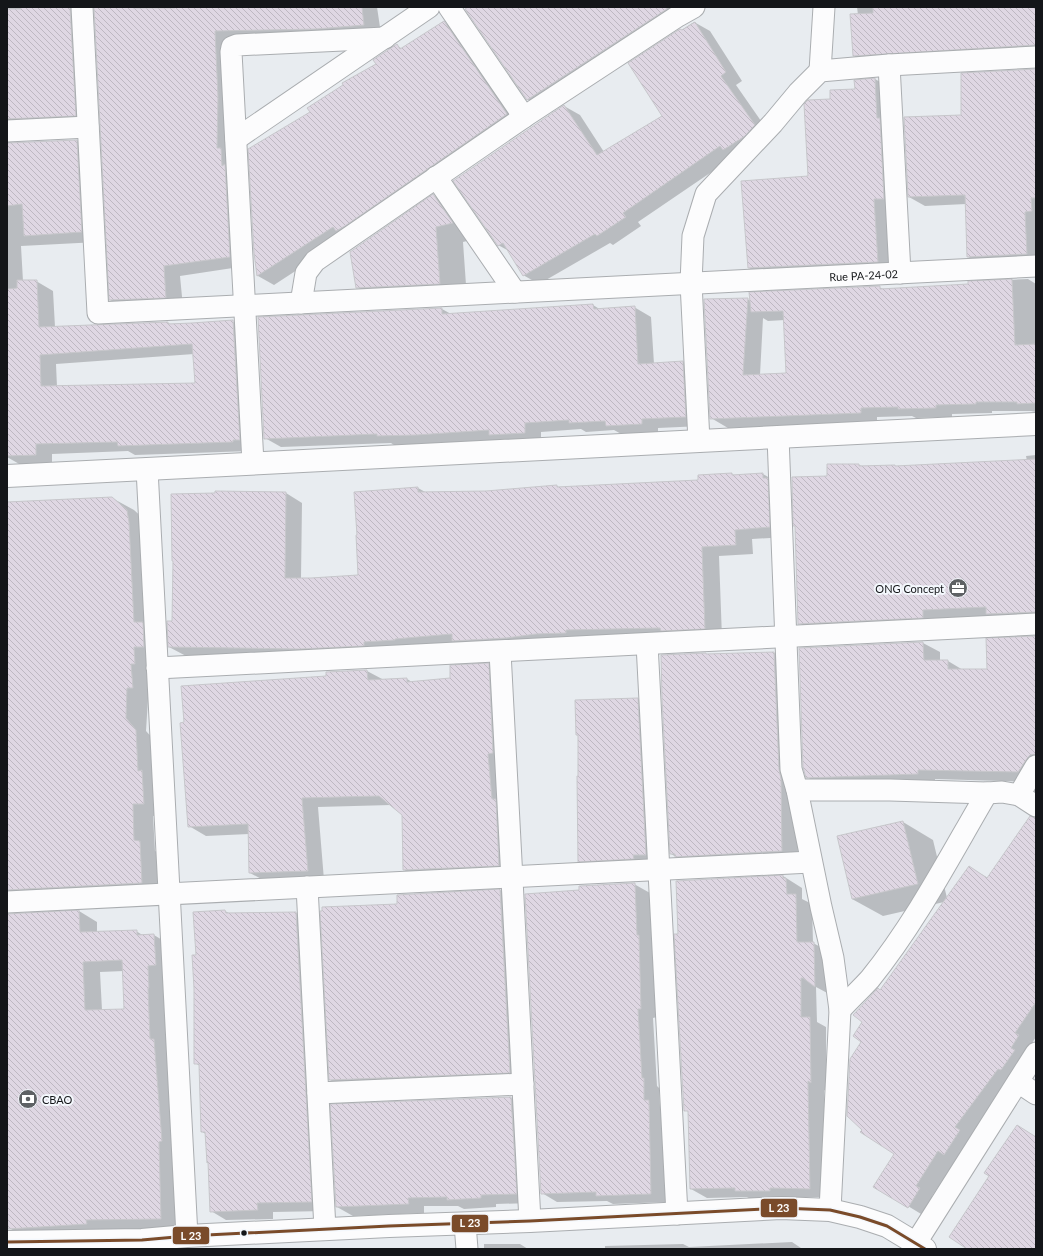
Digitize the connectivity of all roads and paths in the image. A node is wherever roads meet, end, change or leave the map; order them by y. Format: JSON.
{"nodes":[{"id":1,"x":82,"y":7,"type":"edge"},
{"id":2,"x":429,"y":7,"type":"edge"},
{"id":3,"x":449,"y":7,"type":"edge"},
{"id":4,"x":694,"y":7,"type":"edge"},
{"id":5,"x":824,"y":7,"type":"edge"},
{"id":6,"x":385,"y":38,"type":"junction"},
{"id":7,"x":1036,"y":57,"type":"edge"},
{"id":8,"x":889,"y":65,"type":"junction"},
{"id":9,"x":820,"y":71,"type":"junction"},
{"id":10,"x":524,"y":117,"type":"junction"},
{"id":11,"x":88,"y":127,"type":"junction"},
{"id":12,"x":7,"y":131,"type":"edge"},
{"id":13,"x":236,"y":139,"type":"junction"},
{"id":14,"x":436,"y":177,"type":"junction"},
{"id":15,"x":1036,"y":266,"type":"edge"},
{"id":16,"x":900,"y":273,"type":"junction"},
{"id":17,"x":691,"y":283,"type":"junction"},
{"id":18,"x":514,"y":292,"type":"junction"},
{"id":19,"x":301,"y":303,"type":"junction"},
{"id":20,"x":245,"y":306,"type":"junction"},
{"id":21,"x":1036,"y":424,"type":"edge"},
{"id":22,"x":778,"y":437,"type":"junction"},
{"id":23,"x":699,"y":441,"type":"junction"},
{"id":24,"x":253,"y":463,"type":"junction"},
{"id":25,"x":147,"y":469,"type":"junction"},
{"id":26,"x":7,"y":476,"type":"edge"},
{"id":27,"x":1036,"y":624,"type":"edge"},
{"id":28,"x":785,"y":637,"type":"junction"},
{"id":29,"x":647,"y":644,"type":"junction"},
{"id":30,"x":500,"y":652,"type":"junction"},
{"id":31,"x":157,"y":668,"type":"junction"},
{"id":32,"x":1036,"y":766,"type":"edge"},
{"id":33,"x":797,"y":790,"type":"junction"},
{"id":34,"x":986,"y":793,"type":"junction"},
{"id":35,"x":1019,"y":795,"type":"junction"},
{"id":36,"x":1036,"y":806,"type":"edge"},
{"id":37,"x":811,"y":862,"type":"junction"},
{"id":38,"x":659,"y":869,"type":"junction"},
{"id":39,"x":512,"y":878,"type":"junction"},
{"id":40,"x":307,"y":887,"type":"junction"},
{"id":41,"x":169,"y":894,"type":"junction"},
{"id":42,"x":7,"y":902,"type":"edge"},
{"id":43,"x":840,"y":1010,"type":"junction"},
{"id":44,"x":1036,"y":1053,"type":"edge"},
{"id":45,"x":1018,"y":1082,"type":"junction"},
{"id":46,"x":523,"y":1084,"type":"junction"},
{"id":47,"x":318,"y":1094,"type":"junction"},
{"id":48,"x":1036,"y":1094,"type":"edge"},
{"id":49,"x":830,"y":1210,"type":"junction"},
{"id":50,"x":677,"y":1214,"type":"junction"},
{"id":51,"x":530,"y":1221,"type":"junction"},
{"id":52,"x":465,"y":1224,"type":"junction"},
{"id":53,"x":325,"y":1229,"type":"junction"},
{"id":54,"x":187,"y":1236,"type":"junction"},
{"id":55,"x":7,"y":1242,"type":"edge"},
{"id":56,"x":142,"y":1244,"type":"edge"},
{"id":57,"x":918,"y":1247,"type":"edge"},
{"id":58,"x":467,"y":1249,"type":"edge"}],
"edges":[{"from":1,"to":11,"type":"street"},
{"from":2,"to":6,"type":"street"},
{"from":3,"to":10,"type":"street"},
{"from":4,"to":10,"type":"street"},
{"from":5,"to":9,"type":"street"},
{"from":6,"to":13,"type":"street"},
{"from":6,"to":13,"type":"street"},
{"from":7,"to":8,"type":"street"},
{"from":8,"to":9,"type":"street"},
{"from":8,"to":16,"type":"street"},
{"from":9,"to":17,"type":"street"},
{"from":10,"to":14,"type":"street"},
{"from":11,"to":12,"type":"street"},
{"from":11,"to":20,"type":"street","name":"Rue PA-24-02"},
{"from":13,"to":20,"type":"street"},
{"from":14,"to":18,"type":"street"},
{"from":14,"to":19,"type":"street"},
{"from":15,"to":16,"type":"street","name":"Rue PA-24-02"},
{"from":16,"to":17,"type":"street","name":"Rue PA-24-02"},
{"from":17,"to":18,"type":"street","name":"Rue PA-24-02"},
{"from":17,"to":23,"type":"street"},
{"from":18,"to":19,"type":"street","name":"Rue PA-24-02"},
{"from":19,"to":20,"type":"street","name":"Rue PA-24-02"},
{"from":20,"to":24,"type":"street"},
{"from":21,"to":22,"type":"street"},
{"from":22,"to":23,"type":"street"},
{"from":22,"to":28,"type":"street"},
{"from":23,"to":24,"type":"street"},
{"from":24,"to":25,"type":"street"},
{"from":25,"to":26,"type":"street"},
{"from":25,"to":31,"type":"street"},
{"from":27,"to":28,"type":"street"},
{"from":28,"to":29,"type":"street"},
{"from":28,"to":33,"type":"street"},
{"from":29,"to":30,"type":"street"},
{"from":29,"to":38,"type":"street"},
{"from":30,"to":31,"type":"street"},
{"from":30,"to":39,"type":"street"},
{"from":31,"to":41,"type":"street"},
{"from":32,"to":35,"type":"street"},
{"from":33,"to":34,"type":"street"},
{"from":33,"to":37,"type":"street"},
{"from":34,"to":35,"type":"street"},
{"from":34,"to":43,"type":"street"},
{"from":35,"to":36,"type":"street"},
{"from":37,"to":38,"type":"street"},
{"from":37,"to":43,"type":"street"},
{"from":38,"to":39,"type":"street"},
{"from":38,"to":50,"type":"street"},
{"from":39,"to":40,"type":"street"},
{"from":39,"to":46,"type":"street"},
{"from":40,"to":41,"type":"street"},
{"from":40,"to":47,"type":"street"},
{"from":41,"to":42,"type":"street"},
{"from":41,"to":54,"type":"street"},
{"from":43,"to":49,"type":"street"},
{"from":44,"to":45,"type":"street"},
{"from":45,"to":48,"type":"street"},
{"from":45,"to":57,"type":"street"},
{"from":46,"to":47,"type":"street"},
{"from":46,"to":51,"type":"street"},
{"from":47,"to":53,"type":"street"},
{"from":49,"to":50,"type":"street"},
{"from":49,"to":57,"type":"street"},
{"from":50,"to":51,"type":"street"},
{"from":51,"to":52,"type":"street"},
{"from":52,"to":53,"type":"street"},
{"from":52,"to":58,"type":"street"},
{"from":53,"to":54,"type":"street"},
{"from":54,"to":56,"type":"street"},
{"from":55,"to":56,"type":"street"}]}
